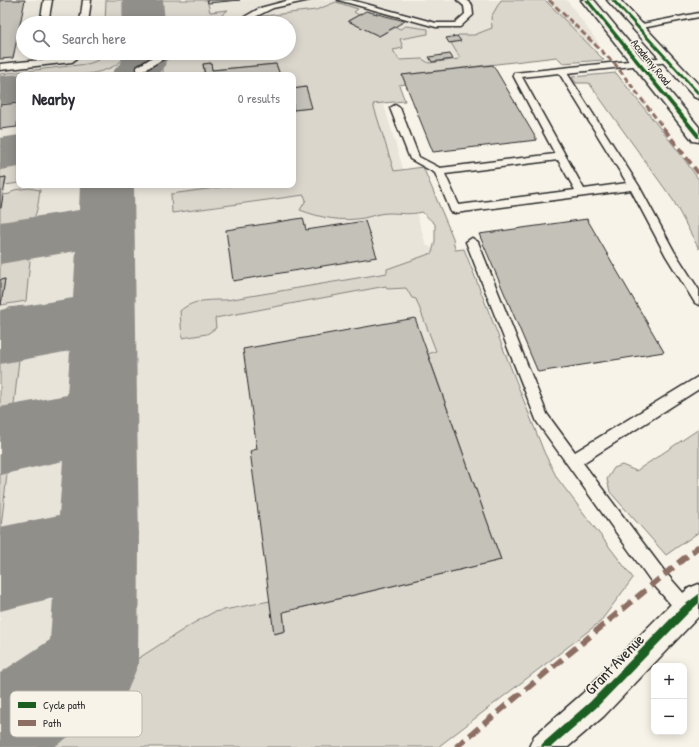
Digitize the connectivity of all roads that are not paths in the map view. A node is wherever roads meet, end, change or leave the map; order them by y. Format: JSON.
{"nodes":[{"id":1,"x":48,"y":0,"type":"edge"},
{"id":2,"x":87,"y":0,"type":"edge"},
{"id":3,"x":306,"y":0,"type":"edge"},
{"id":4,"x":342,"y":0,"type":"edge"},
{"id":5,"x":461,"y":0,"type":"edge"},
{"id":6,"x":588,"y":0,"type":"edge"},
{"id":7,"x":614,"y":0,"type":"edge"},
{"id":8,"x":699,"y":15,"type":"edge"},
{"id":9,"x":45,"y":16,"type":"edge"},
{"id":10,"x":85,"y":16,"type":"edge"},
{"id":11,"x":249,"y":16,"type":"edge"},
{"id":12,"x":637,"y":27,"type":"junction"},
{"id":13,"x":38,"y":60,"type":"edge"},
{"id":14,"x":64,"y":60,"type":"edge"},
{"id":15,"x":154,"y":60,"type":"edge"},
{"id":16,"x":667,"y":60,"type":"junction"},
{"id":17,"x":38,"y":63,"type":"junction"},
{"id":18,"x":640,"y":64,"type":"junction"},
{"id":19,"x":0,"y":67,"type":"edge"},
{"id":20,"x":140,"y":69,"type":"dead end"},
{"id":21,"x":561,"y":70,"type":"junction"},
{"id":22,"x":699,"y":94,"type":"edge"},
{"id":23,"x":395,"y":108,"type":"dead end"},
{"id":24,"x":699,"y":137,"type":"edge"},
{"id":25,"x":561,"y":156,"type":"junction"},
{"id":26,"x":439,"y":171,"type":"junction"},
{"id":27,"x":634,"y":186,"type":"junction"},
{"id":28,"x":582,"y":194,"type":"junction"},
{"id":29,"x":472,"y":242,"type":"dead end"},
{"id":30,"x":699,"y":300,"type":"edge"},
{"id":31,"x":699,"y":382,"type":"edge"},
{"id":32,"x":574,"y":461,"type":"junction"},
{"id":33,"x":692,"y":604,"type":"edge"},
{"id":34,"x":545,"y":747,"type":"edge"}],
"edges":[{"from":1,"to":9,"type":"lane"},
{"from":2,"to":10,"type":"lane"},
{"from":3,"to":11,"type":"lane"},
{"from":4,"to":5,"type":"lane"},
{"from":6,"to":18,"type":"main road","name":"Academy Road"},
{"from":7,"to":12,"type":"main road","name":"Academy Road"},
{"from":8,"to":12,"type":"lane"},
{"from":12,"to":16,"type":"main road","name":"Academy Road"},
{"from":13,"to":17,"type":"lane"},
{"from":14,"to":17,"type":"lane"},
{"from":15,"to":20,"type":"lane"},
{"from":16,"to":18,"type":"lane"},
{"from":16,"to":22,"type":"main road","name":"Academy Road"},
{"from":17,"to":19,"type":"lane"},
{"from":18,"to":21,"type":"lane"},
{"from":18,"to":24,"type":"main road","name":"Academy Road"},
{"from":21,"to":25,"type":"lane"},
{"from":21,"to":27,"type":"lane"},
{"from":23,"to":26,"type":"lane"},
{"from":25,"to":26,"type":"lane"},
{"from":25,"to":28,"type":"lane"},
{"from":26,"to":28,"type":"lane"},
{"from":27,"to":28,"type":"lane"},
{"from":27,"to":30,"type":"lane"},
{"from":29,"to":32,"type":"lane"},
{"from":31,"to":32,"type":"lane"},
{"from":32,"to":33,"type":"lane"},
{"from":33,"to":34,"type":"main road","name":"Grant Avenue"}]}
